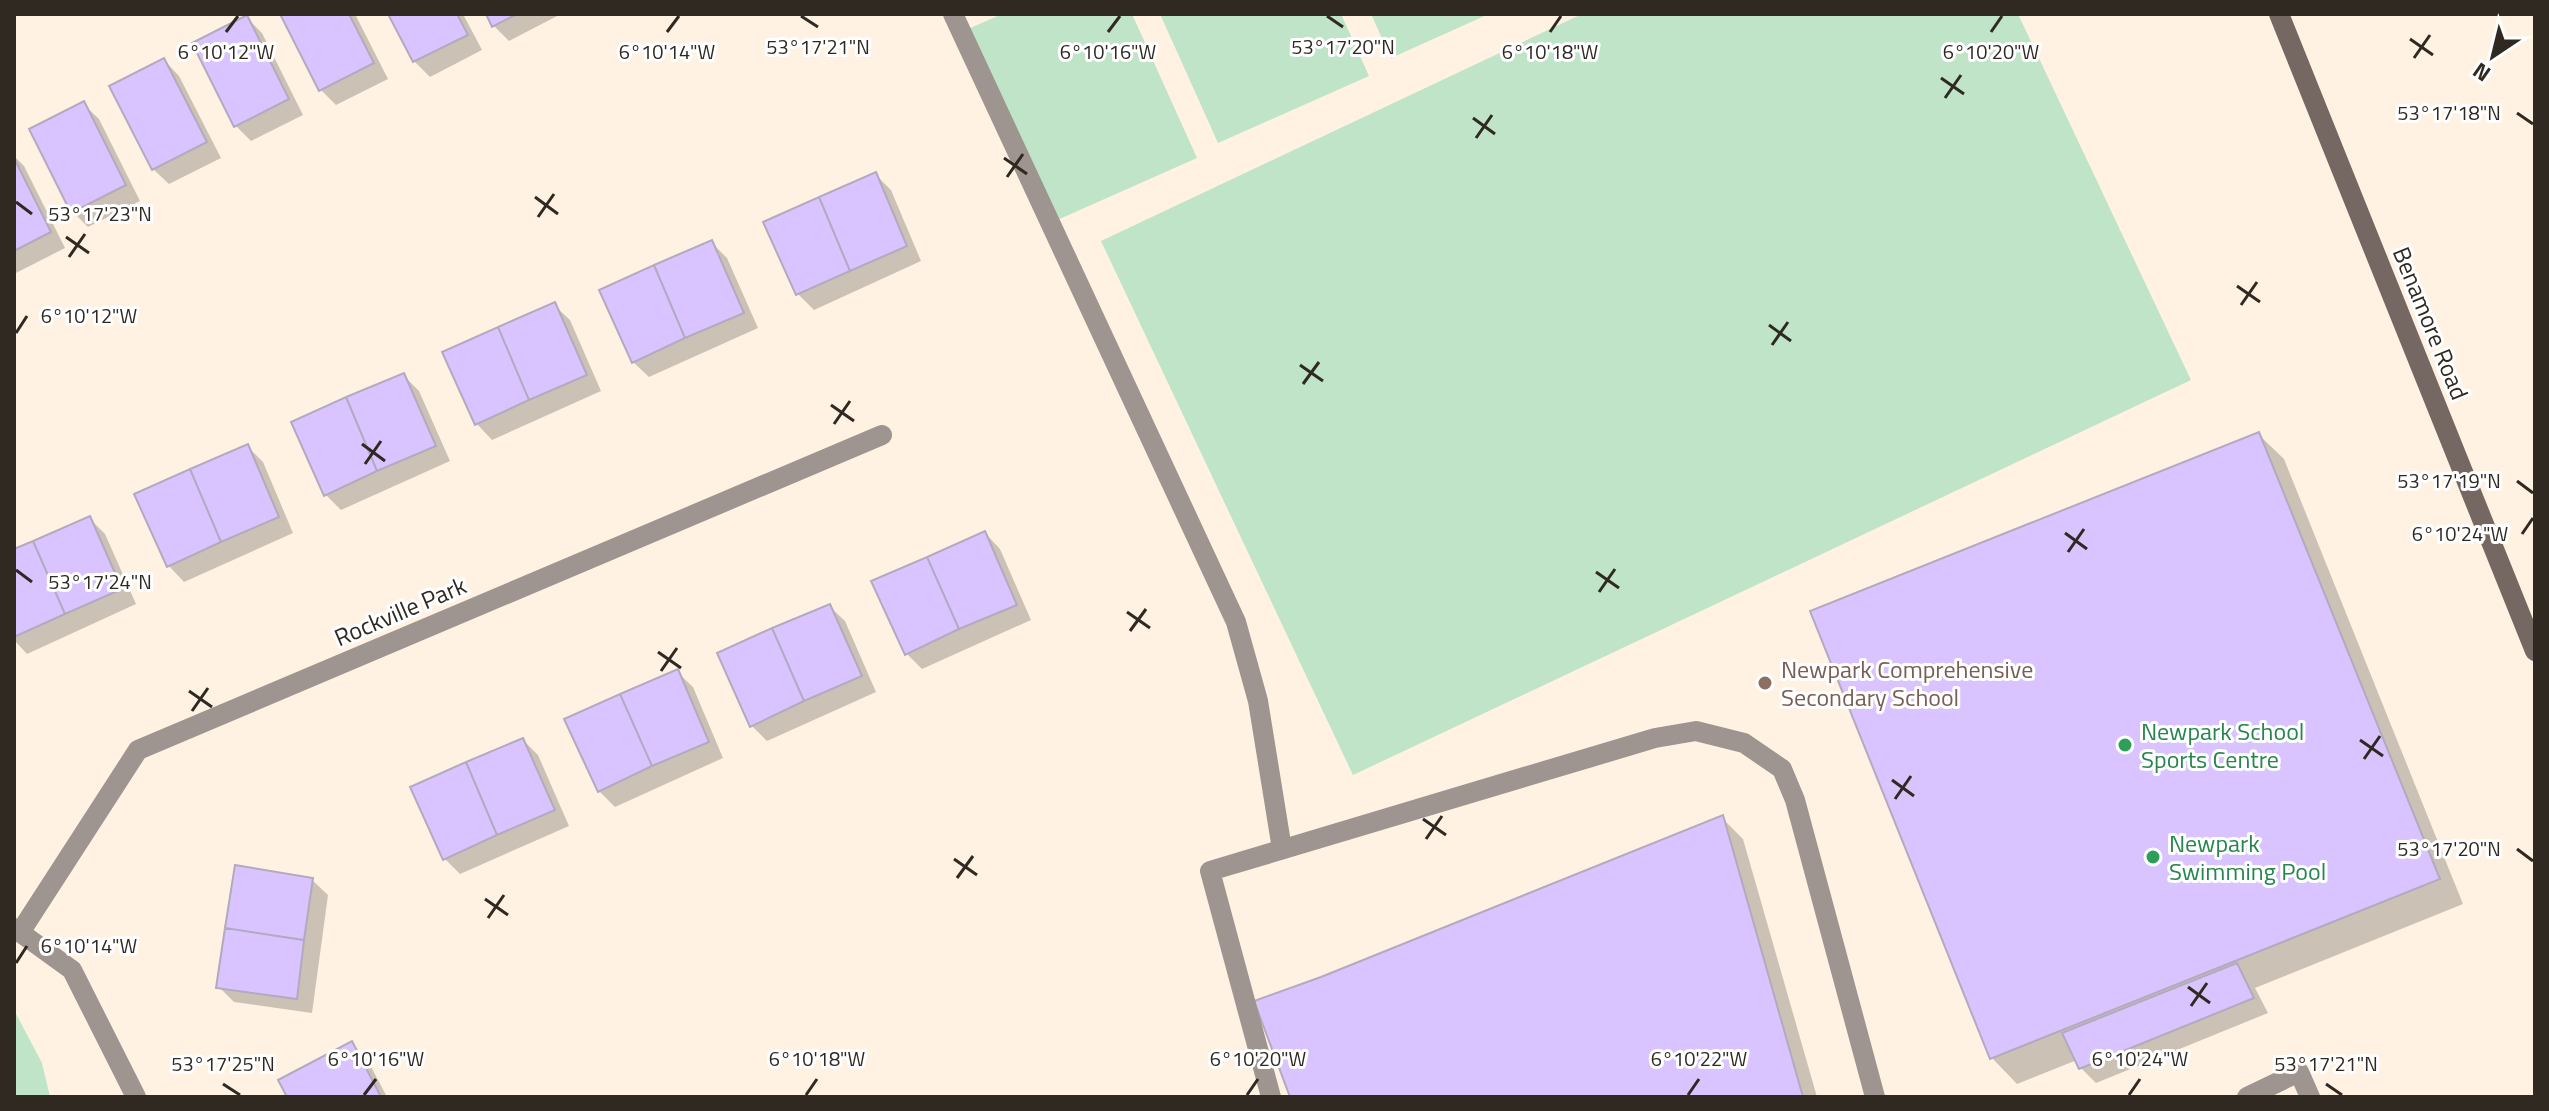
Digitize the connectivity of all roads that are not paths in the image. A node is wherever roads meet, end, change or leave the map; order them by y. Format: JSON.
{"nodes":[{"id":1,"x":953,"y":14,"type":"edge"},
{"id":2,"x":2279,"y":14,"type":"edge"},
{"id":3,"x":882,"y":435,"type":"dead end"},
{"id":4,"x":2535,"y":651,"type":"edge"},
{"id":5,"x":1282,"y":849,"type":"junction"},
{"id":6,"x":17,"y":930,"type":"edge"},
{"id":7,"x":136,"y":1097,"type":"edge"},
{"id":8,"x":1271,"y":1097,"type":"edge"},
{"id":9,"x":1875,"y":1097,"type":"edge"},
{"id":10,"x":2247,"y":1097,"type":"edge"},
{"id":11,"x":2310,"y":1097,"type":"edge"}],
"edges":[{"from":1,"to":5,"type":"street"},
{"from":2,"to":4,"type":"street","name":"Benamore Road"},
{"from":3,"to":6,"type":"street","name":"Rockville Park"},
{"from":5,"to":8,"type":"street"},
{"from":5,"to":9,"type":"street"},
{"from":6,"to":7,"type":"street"},
{"from":10,"to":11,"type":"street"}]}
